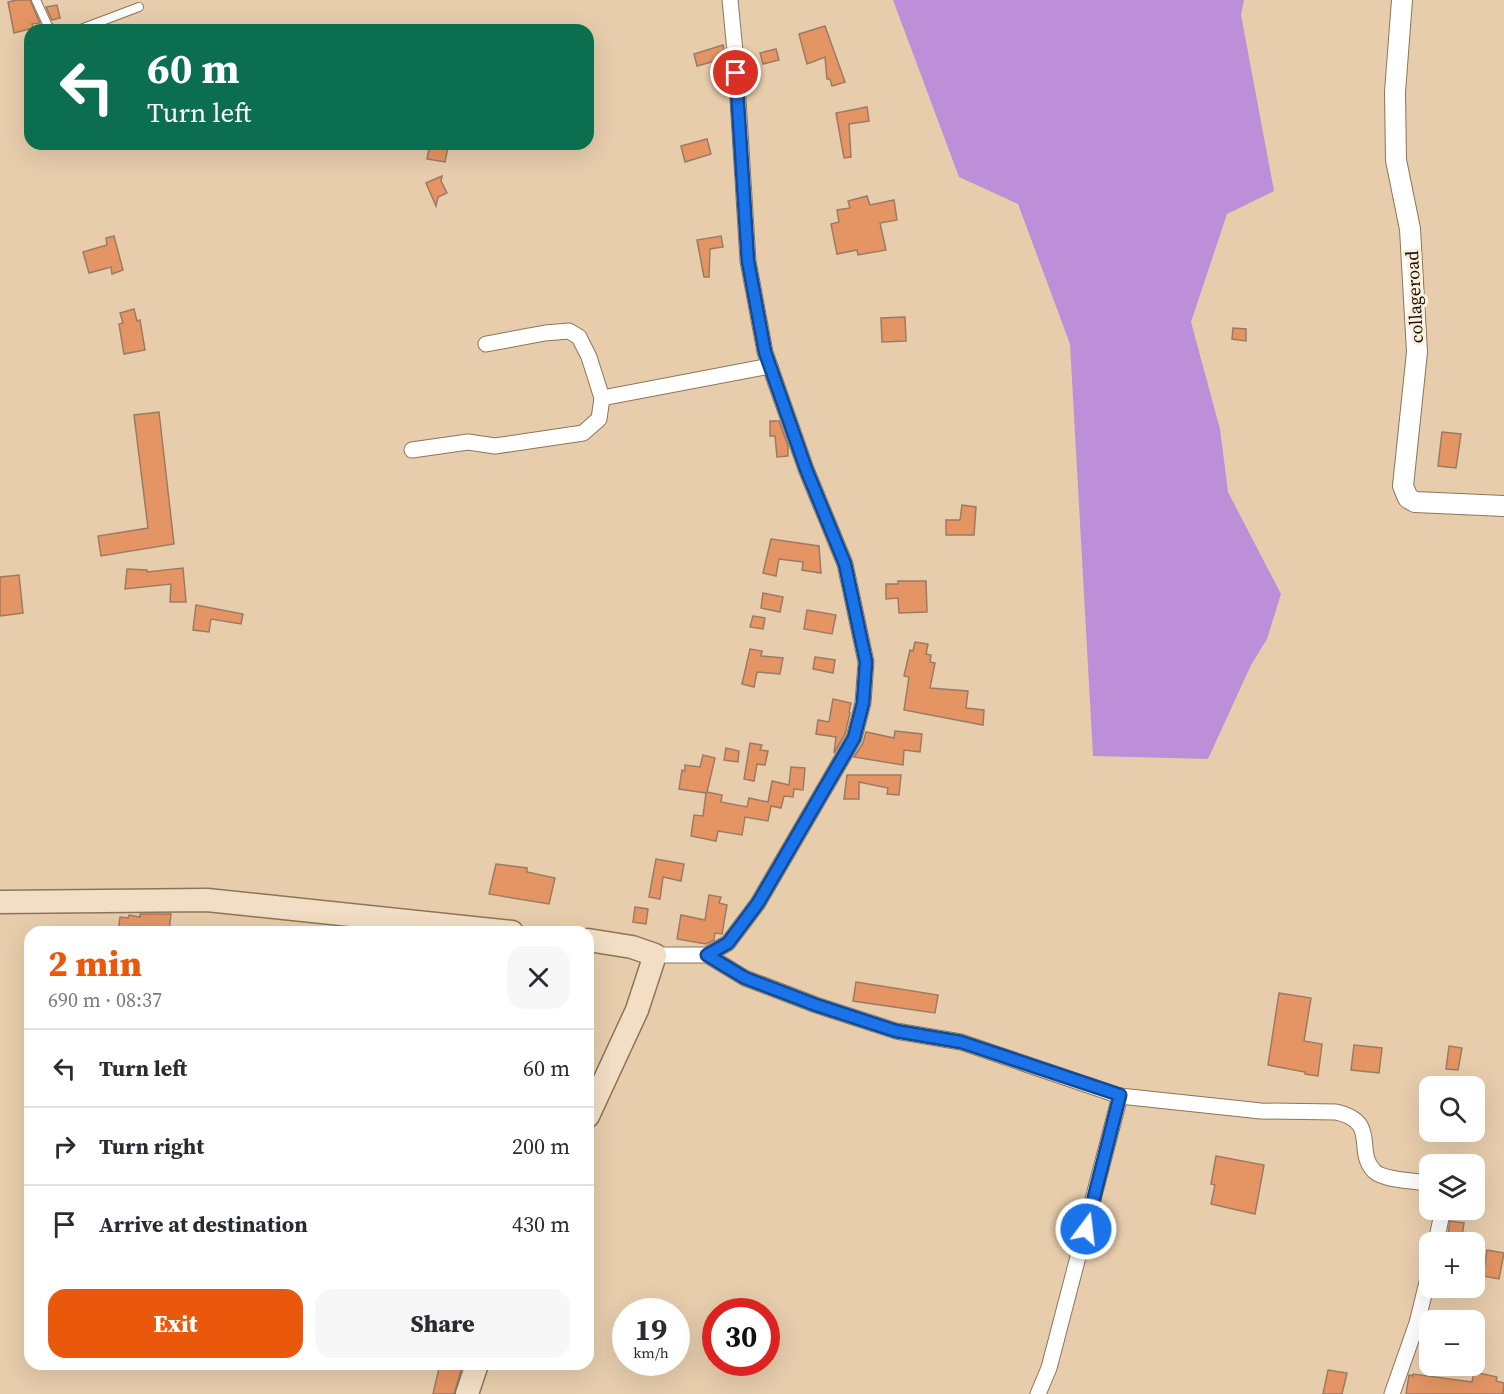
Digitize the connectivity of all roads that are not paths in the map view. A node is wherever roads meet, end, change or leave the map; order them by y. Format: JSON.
{"nodes":[{"id":1,"x":36,"y":0,"type":"edge"},
{"id":2,"x":730,"y":0,"type":"edge"},
{"id":3,"x":1402,"y":0,"type":"edge"},
{"id":4,"x":139,"y":7,"type":"dead end"},
{"id":5,"x":47,"y":24,"type":"edge"},
{"id":6,"x":94,"y":24,"type":"edge"},
{"id":7,"x":486,"y":344,"type":"dead end"},
{"id":8,"x":770,"y":366,"type":"junction"},
{"id":9,"x":602,"y":398,"type":"junction"},
{"id":10,"x":412,"y":450,"type":"dead end"},
{"id":11,"x":1504,"y":506,"type":"edge"},
{"id":12,"x":0,"y":902,"type":"edge"},
{"id":13,"x":455,"y":926,"type":"edge"},
{"id":14,"x":594,"y":941,"type":"edge"},
{"id":15,"x":655,"y":955,"type":"junction"},
{"id":16,"x":707,"y":955,"type":"junction"},
{"id":17,"x":1120,"y":1095,"type":"junction"},
{"id":18,"x":594,"y":1103,"type":"edge"},
{"id":19,"x":1419,"y":1182,"type":"edge"},
{"id":20,"x":1423,"y":1298,"type":"edge"},
{"id":21,"x":475,"y":1370,"type":"edge"},
{"id":22,"x":467,"y":1394,"type":"edge"},
{"id":23,"x":1038,"y":1394,"type":"edge"},
{"id":24,"x":1392,"y":1394,"type":"edge"}],
"edges":[{"from":1,"to":5,"type":"lane"},
{"from":2,"to":8,"type":"street"},
{"from":3,"to":11,"type":"street","name":"collageroad"},
{"from":4,"to":6,"type":"lane"},
{"from":7,"to":9,"type":"street"},
{"from":8,"to":9,"type":"street"},
{"from":8,"to":16,"type":"street"},
{"from":9,"to":10,"type":"street"},
{"from":12,"to":13,"type":"main road"},
{"from":14,"to":15,"type":"main road"},
{"from":15,"to":16,"type":"street"},
{"from":15,"to":18,"type":"main road"},
{"from":16,"to":17,"type":"street"},
{"from":17,"to":19,"type":"street"},
{"from":17,"to":23,"type":"street"},
{"from":20,"to":24,"type":"street"},
{"from":21,"to":22,"type":"main road"}]}
